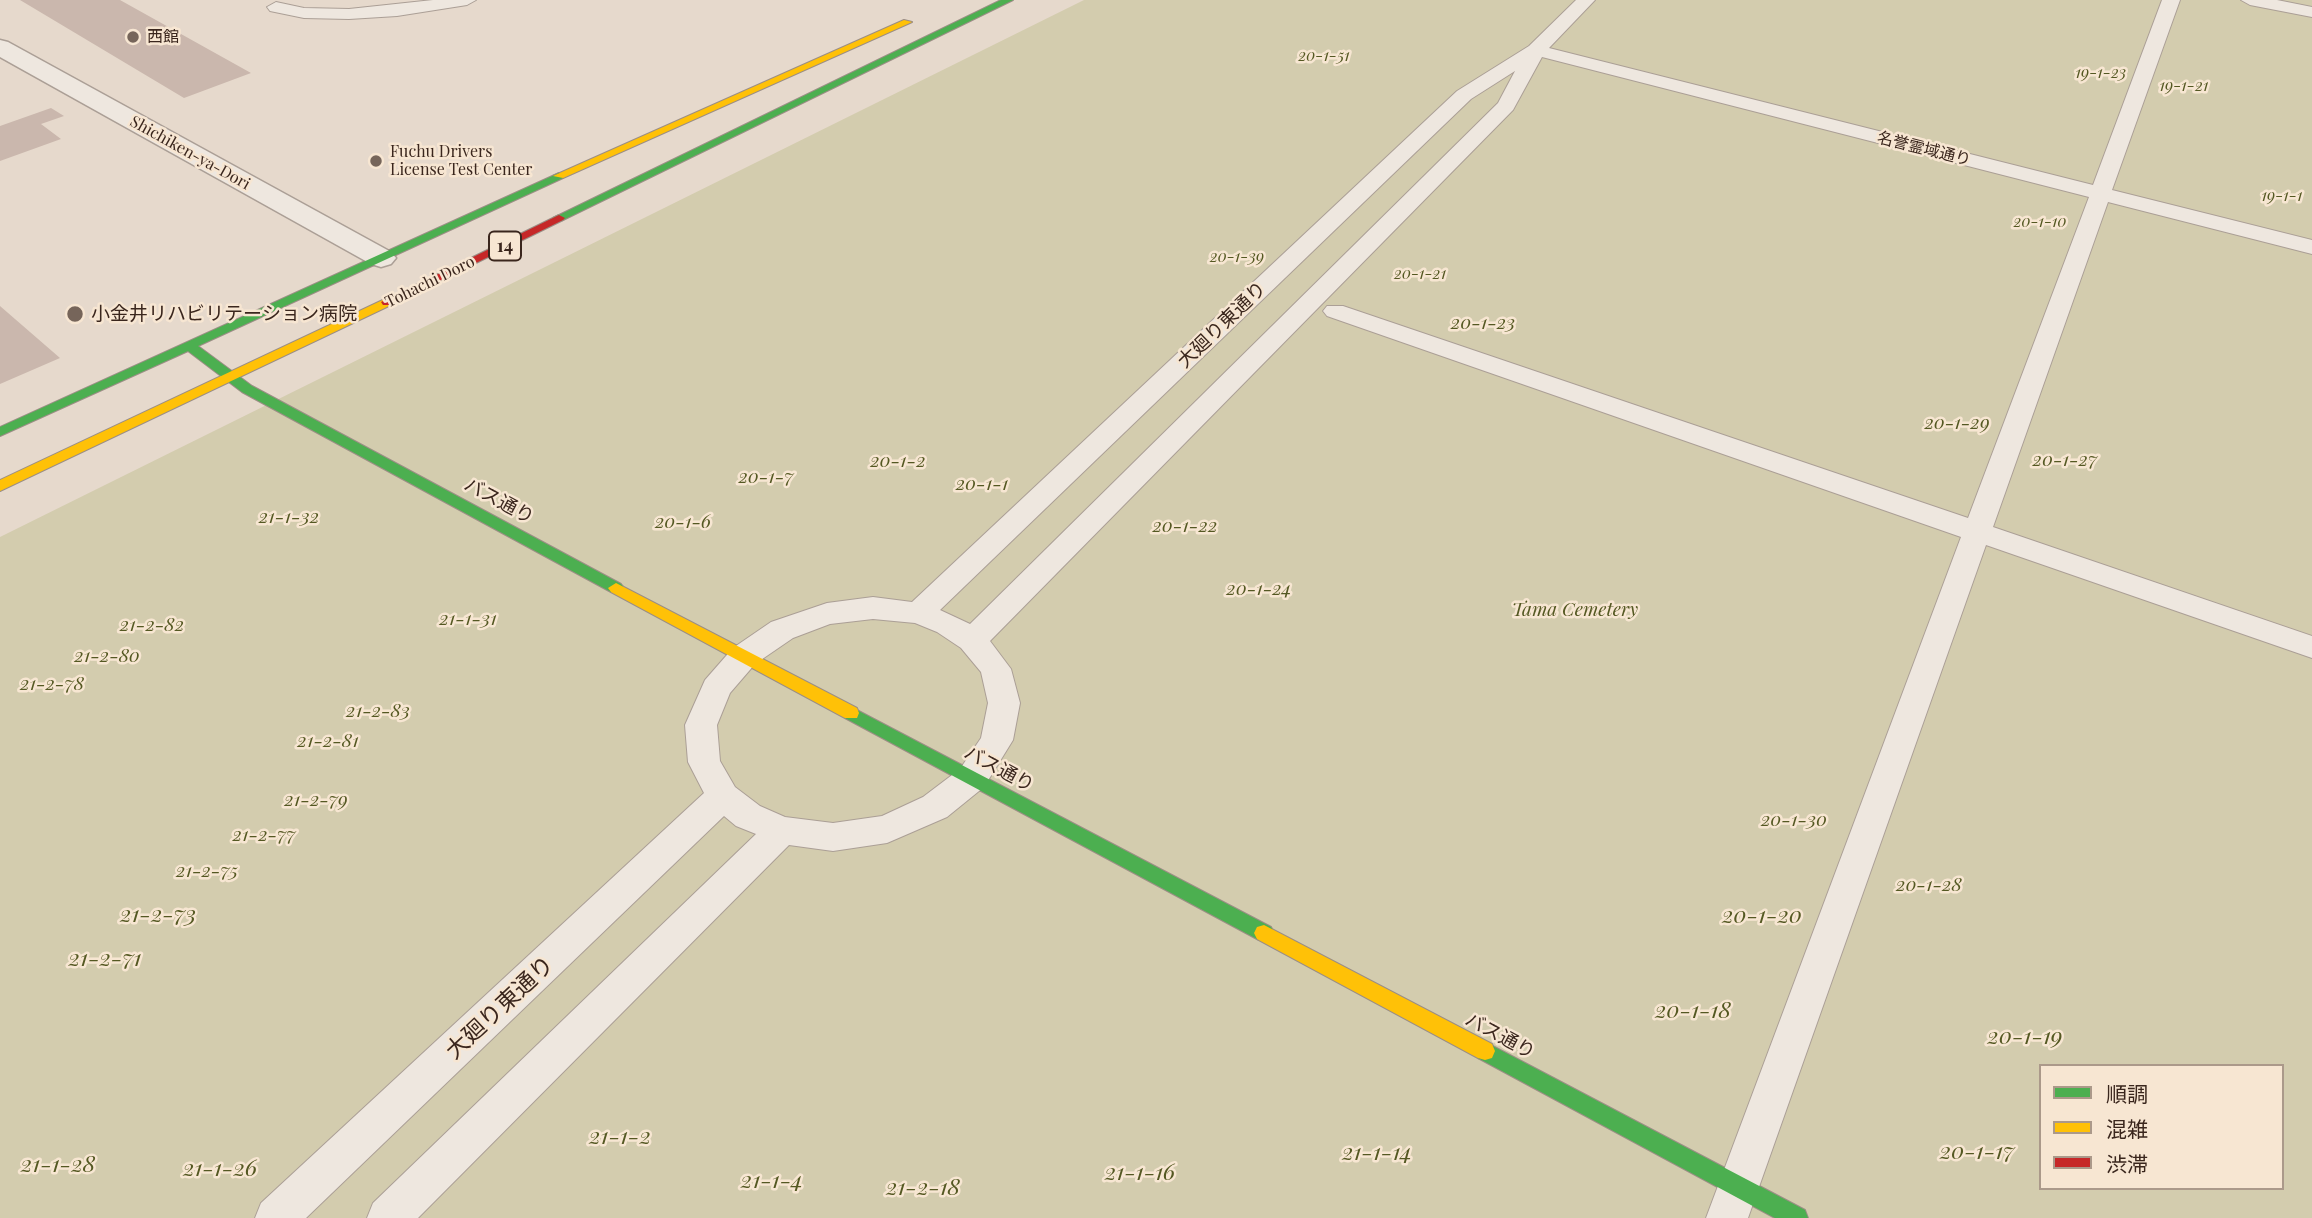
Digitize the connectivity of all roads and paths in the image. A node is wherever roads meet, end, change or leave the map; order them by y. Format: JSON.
{"nodes":[{"id":1,"x":290,"y":0,"type":"edge"},
{"id":2,"x":467,"y":0,"type":"edge"},
{"id":3,"x":1008,"y":0,"type":"edge"},
{"id":4,"x":1586,"y":0,"type":"edge"},
{"id":5,"x":2171,"y":0,"type":"edge"},
{"id":6,"x":2250,"y":0,"type":"edge"},
{"id":7,"x":2312,"y":12,"type":"edge"},
{"id":8,"x":921,"y":15,"type":"dead end"},
{"id":9,"x":0,"y":47,"type":"edge"},
{"id":10,"x":1536,"y":51,"type":"junction"},
{"id":11,"x":697,"y":153,"type":"junction"},
{"id":12,"x":2100,"y":193,"type":"junction"},
{"id":13,"x":1340,"y":213,"type":"junction"},
{"id":14,"x":1386,"y":227,"type":"junction"},
{"id":15,"x":484,"y":236,"type":"dead end"},
{"id":16,"x":2312,"y":247,"type":"edge"},
{"id":17,"x":377,"y":269,"type":"junction"},
{"id":18,"x":351,"y":272,"type":"junction"},
{"id":19,"x":1335,"y":311,"type":"dead end"},
{"id":20,"x":189,"y":346,"type":"junction"},
{"id":21,"x":1180,"y":365,"type":"junction"},
{"id":22,"x":232,"y":377,"type":"junction"},
{"id":23,"x":1230,"y":383,"type":"junction"},
{"id":24,"x":0,"y":432,"type":"edge"},
{"id":25,"x":0,"y":486,"type":"edge"},
{"id":26,"x":1977,"y":532,"type":"junction"},
{"id":27,"x":918,"y":613,"type":"junction"},
{"id":28,"x":972,"y":640,"type":"junction"},
{"id":29,"x":2312,"y":648,"type":"edge"},
{"id":30,"x":744,"y":656,"type":"junction"},
{"id":31,"x":972,"y":778,"type":"junction"},
{"id":32,"x":723,"y":796,"type":"junction"},
{"id":33,"x":782,"y":830,"type":"junction"},
{"id":34,"x":1739,"y":1187,"type":"junction"},
{"id":35,"x":276,"y":1218,"type":"edge"},
{"id":36,"x":388,"y":1218,"type":"edge"},
{"id":37,"x":1727,"y":1218,"type":"edge"},
{"id":38,"x":1797,"y":1218,"type":"edge"}],
"edges":[{"from":1,"to":2,"type":"lane"},
{"from":3,"to":11,"type":"main road","name":"Tohachi Doro","number":"14"},
{"from":4,"to":10,"type":"lane","name":"大廻り東通り"},
{"from":5,"to":12,"type":"lane"},
{"from":6,"to":7,"type":"lane"},
{"from":8,"to":17,"type":"main road","number":"14"},
{"from":9,"to":17,"type":"street","name":"Shichiken-ya-Dori"},
{"from":10,"to":12,"type":"lane","name":"名誉霊域通り"},
{"from":10,"to":13,"type":"lane","name":"大廻り東通り"},
{"from":10,"to":14,"type":"lane","name":"大廻り東通り"},
{"from":11,"to":15,"type":"main road"},
{"from":11,"to":22,"type":"main road","name":"Tohachi Doro","number":"14"},
{"from":12,"to":16,"type":"lane","name":"名誉霊域通り"},
{"from":12,"to":26,"type":"lane"},
{"from":13,"to":14,"type":"lane"},
{"from":13,"to":21,"type":"lane","name":"大廻り東通り"},
{"from":14,"to":23,"type":"lane","name":"大廻り東通り"},
{"from":17,"to":18,"type":"main road","number":"14"},
{"from":17,"to":18,"type":"main road"},
{"from":18,"to":20,"type":"main road","number":"14"},
{"from":19,"to":26,"type":"lane"},
{"from":20,"to":22,"type":"main road","name":"バス通り"},
{"from":20,"to":24,"type":"main road","number":"14"},
{"from":21,"to":23,"type":"lane"},
{"from":21,"to":27,"type":"lane","name":"大廻り東通り"},
{"from":22,"to":25,"type":"main road","name":"Tohachi Doro","number":"14"},
{"from":22,"to":30,"type":"main road","name":"バス通り"},
{"from":23,"to":28,"type":"lane","name":"大廻り東通り"},
{"from":26,"to":29,"type":"lane"},
{"from":26,"to":34,"type":"lane"},
{"from":27,"to":28,"type":"lane"},
{"from":27,"to":30,"type":"lane"},
{"from":28,"to":31,"type":"lane"},
{"from":30,"to":31,"type":"main road","name":"バス通り"},
{"from":30,"to":32,"type":"lane"},
{"from":31,"to":33,"type":"lane"},
{"from":31,"to":34,"type":"main road","name":"バス通り"},
{"from":32,"to":33,"type":"lane"},
{"from":32,"to":35,"type":"lane","name":"大廻り東通り"},
{"from":33,"to":36,"type":"lane"},
{"from":34,"to":37,"type":"lane"},
{"from":34,"to":38,"type":"main road","name":"バス通り"}]}
